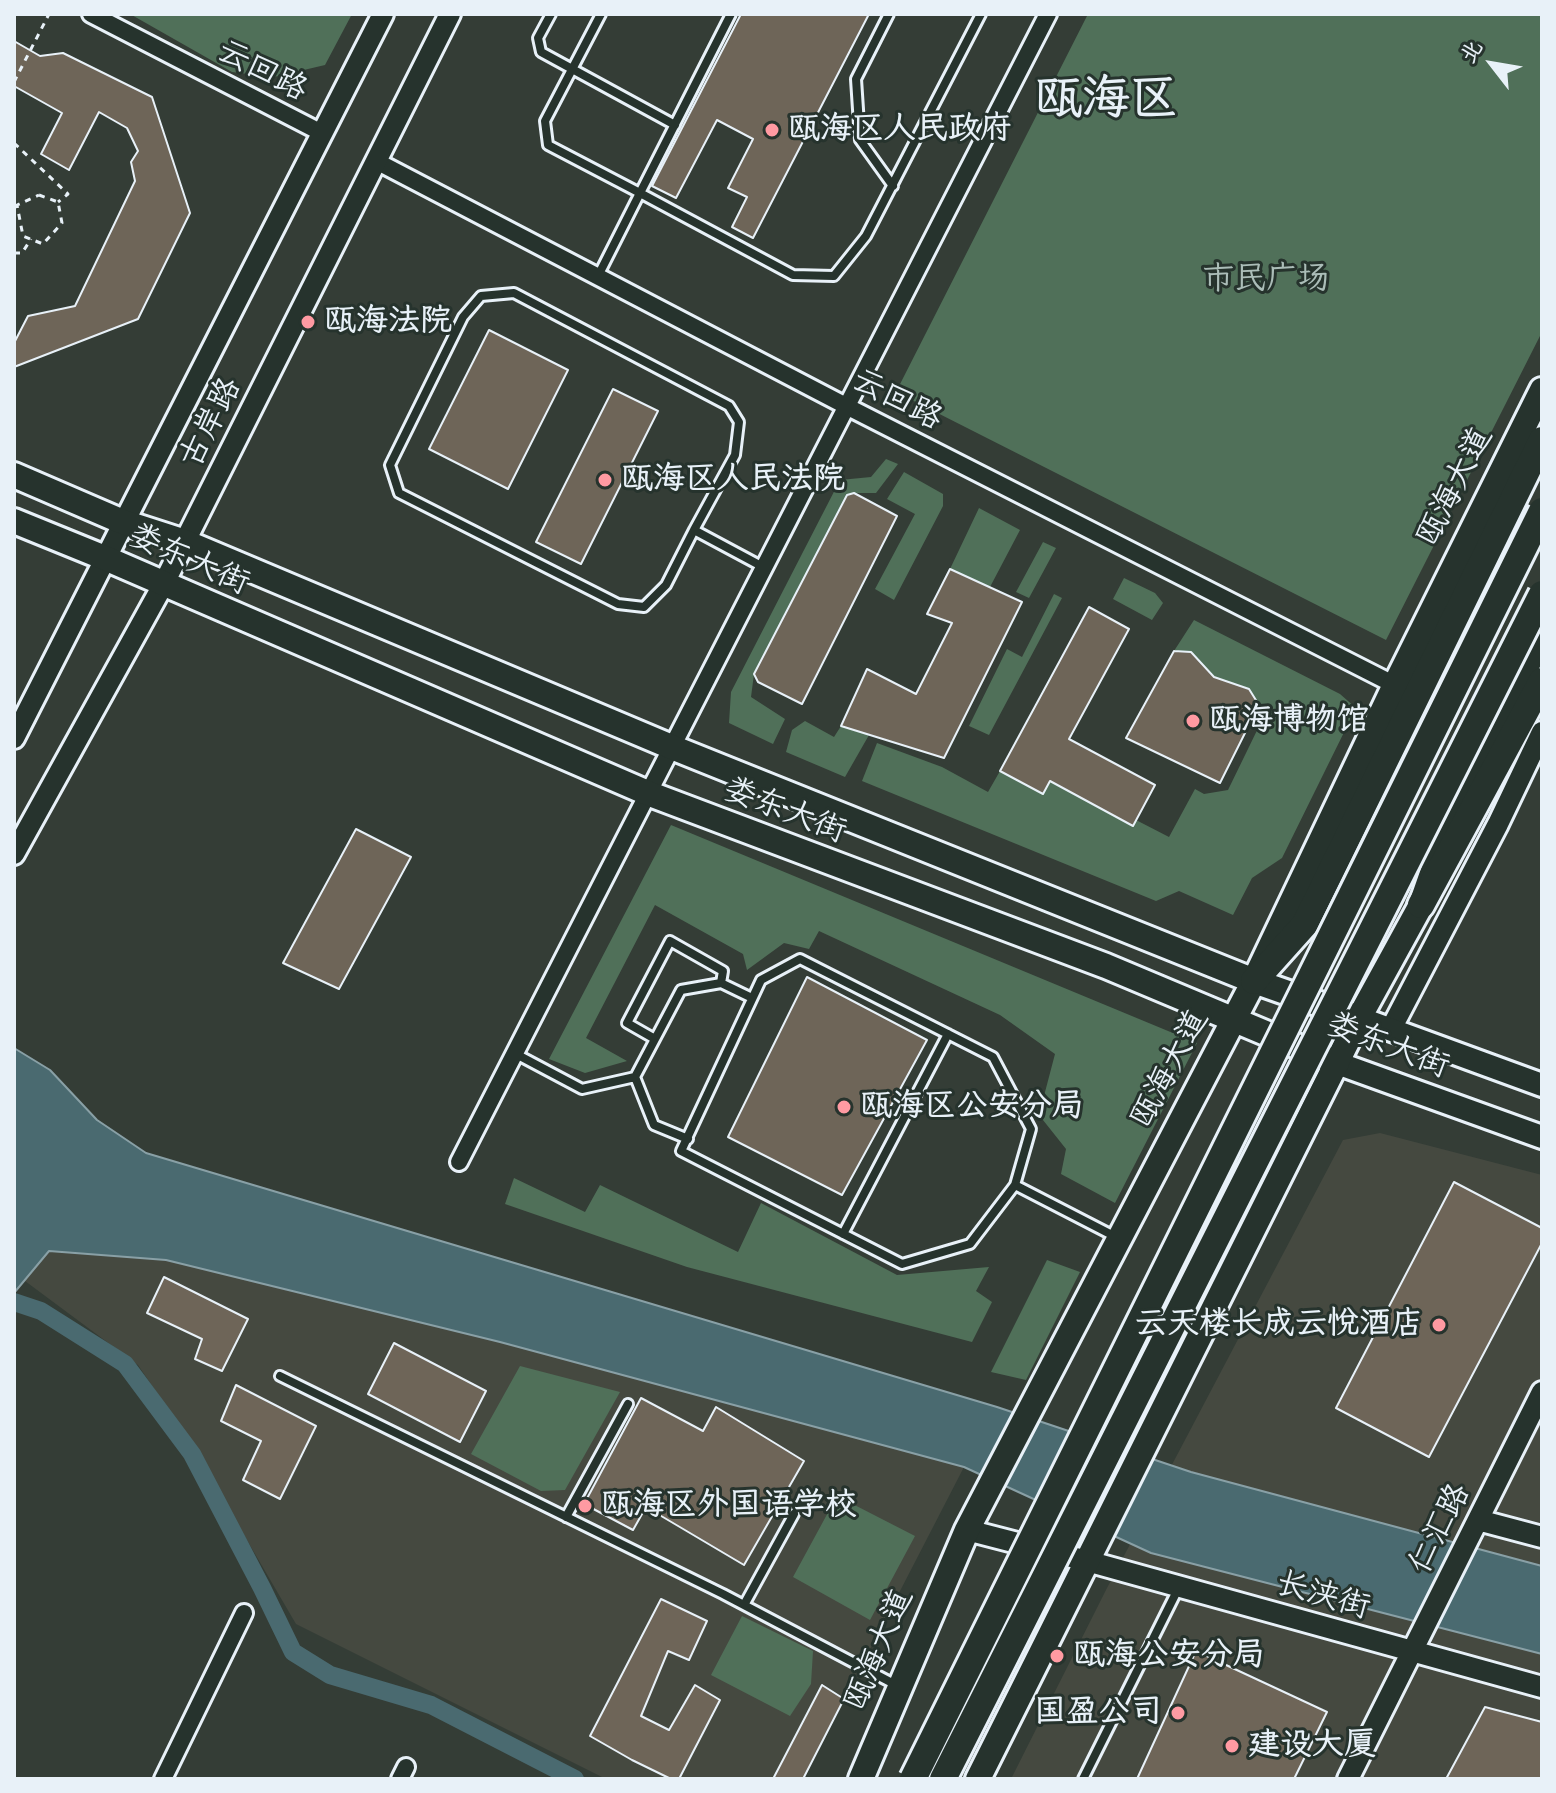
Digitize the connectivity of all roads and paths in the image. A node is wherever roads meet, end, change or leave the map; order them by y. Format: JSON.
{"nodes":[{"id":1,"x":49,"y":14,"type":"edge"},
{"id":2,"x":91,"y":14,"type":"edge"},
{"id":3,"x":383,"y":14,"type":"edge"},
{"id":4,"x":450,"y":14,"type":"edge"},
{"id":5,"x":551,"y":14,"type":"edge"},
{"id":6,"x":601,"y":14,"type":"edge"},
{"id":7,"x":731,"y":14,"type":"edge"},
{"id":8,"x":889,"y":14,"type":"edge"},
{"id":9,"x":981,"y":14,"type":"edge"},
{"id":10,"x":1048,"y":14,"type":"edge"},
{"id":11,"x":571,"y":71,"type":"junction"},
{"id":12,"x":14,"y":82,"type":"edge"},
{"id":13,"x":675,"y":125,"type":"junction"},
{"id":14,"x":322,"y":133,"type":"junction"},
{"id":15,"x":14,"y":143,"type":"edge"},
{"id":16,"x":376,"y":161,"type":"junction"},
{"id":17,"x":893,"y":186,"type":"junction"},
{"id":18,"x":640,"y":193,"type":"junction"},
{"id":19,"x":58,"y":202,"type":"junction"},
{"id":20,"x":31,"y":239,"type":"junction"},
{"id":21,"x":14,"y":253,"type":"edge"},
{"id":22,"x":598,"y":276,"type":"junction"},
{"id":23,"x":1542,"y":390,"type":"edge"},
{"id":24,"x":848,"y":407,"type":"junction"},
{"id":25,"x":1542,"y":440,"type":"edge"},
{"id":26,"x":14,"y":475,"type":"edge"},
{"id":27,"x":1542,"y":511,"type":"edge"},
{"id":28,"x":14,"y":521,"type":"edge"},
{"id":29,"x":123,"y":522,"type":"junction"},
{"id":30,"x":694,"y":530,"type":"junction"},
{"id":31,"x":185,"y":542,"type":"junction"},
{"id":32,"x":105,"y":558,"type":"junction"},
{"id":33,"x":766,"y":568,"type":"junction"},
{"id":34,"x":163,"y":585,"type":"junction"},
{"id":35,"x":1542,"y":594,"type":"edge"},
{"id":36,"x":1542,"y":636,"type":"edge"},
{"id":37,"x":1542,"y":681,"type":"edge"},
{"id":38,"x":1395,"y":685,"type":"junction"},
{"id":39,"x":1533,"y":724,"type":"edge"},
{"id":40,"x":14,"y":738,"type":"edge"},
{"id":41,"x":674,"y":748,"type":"junction"},
{"id":42,"x":650,"y":794,"type":"junction"},
{"id":43,"x":14,"y":854,"type":"edge"},
{"id":44,"x":1421,"y":905,"type":"junction"},
{"id":45,"x":1254,"y":981,"type":"junction"},
{"id":46,"x":721,"y":983,"type":"junction"},
{"id":47,"x":752,"y":998,"type":"junction"},
{"id":48,"x":1359,"y":1018,"type":"junction"},
{"id":49,"x":1234,"y":1020,"type":"junction"},
{"id":50,"x":1391,"y":1029,"type":"junction"},
{"id":51,"x":948,"y":1034,"type":"junction"},
{"id":52,"x":655,"y":1039,"type":"junction"},
{"id":53,"x":516,"y":1054,"type":"junction"},
{"id":54,"x":1337,"y":1063,"type":"junction"},
{"id":55,"x":635,"y":1077,"type":"junction"},
{"id":56,"x":1542,"y":1085,"type":"edge"},
{"id":57,"x":1542,"y":1137,"type":"edge"},
{"id":58,"x":688,"y":1139,"type":"junction"},
{"id":59,"x":459,"y":1162,"type":"dead end"},
{"id":60,"x":1015,"y":1185,"type":"junction"},
{"id":61,"x":843,"y":1234,"type":"junction"},
{"id":62,"x":1120,"y":1239,"type":"junction"},
{"id":63,"x":280,"y":1376,"type":"dead end"},
{"id":64,"x":1542,"y":1392,"type":"edge"},
{"id":65,"x":628,"y":1404,"type":"dead end"},
{"id":66,"x":794,"y":1514,"type":"dead end"},
{"id":67,"x":566,"y":1517,"type":"junction"},
{"id":68,"x":1478,"y":1520,"type":"junction"},
{"id":69,"x":967,"y":1530,"type":"junction"},
{"id":70,"x":1542,"y":1537,"type":"edge"},
{"id":71,"x":1087,"y":1561,"type":"junction"},
{"id":72,"x":1179,"y":1587,"type":"junction"},
{"id":73,"x":744,"y":1605,"type":"junction"},
{"id":74,"x":244,"y":1613,"type":"dead end"},
{"id":75,"x":1411,"y":1652,"type":"junction"},
{"id":76,"x":1542,"y":1687,"type":"edge"},
{"id":77,"x":901,"y":1688,"type":"junction"},
{"id":78,"x":163,"y":1779,"type":"edge"},
{"id":79,"x":861,"y":1779,"type":"edge"},
{"id":80,"x":913,"y":1779,"type":"edge"},
{"id":81,"x":943,"y":1779,"type":"edge"},
{"id":82,"x":978,"y":1779,"type":"edge"},
{"id":83,"x":1083,"y":1779,"type":"edge"},
{"id":84,"x":1348,"y":1779,"type":"edge"}],
"edges":[{"from":1,"to":12,"type":"path"},
{"from":2,"to":14,"type":"street","name":"云回路"},
{"from":3,"to":14,"type":"street","name":"古岸路"},
{"from":4,"to":16,"type":"street","name":"古岸路"},
{"from":5,"to":11,"type":"lane"},
{"from":6,"to":11,"type":"lane"},
{"from":7,"to":13,"type":"lane"},
{"from":8,"to":17,"type":"lane"},
{"from":9,"to":17,"type":"lane"},
{"from":10,"to":24,"type":"street"},
{"from":11,"to":13,"type":"lane"},
{"from":11,"to":18,"type":"lane"},
{"from":13,"to":18,"type":"lane"},
{"from":14,"to":29,"type":"street","name":"古岸路"},
{"from":15,"to":19,"type":"path"},
{"from":16,"to":22,"type":"street","name":"云回路"},
{"from":16,"to":31,"type":"street","name":"古岸路"},
{"from":17,"to":18,"type":"lane"},
{"from":18,"to":22,"type":"lane"},
{"from":19,"to":20,"type":"path"},
{"from":19,"to":20,"type":"path"},
{"from":20,"to":21,"type":"path"},
{"from":22,"to":24,"type":"street","name":"云回路"},
{"from":23,"to":38,"type":"main road","name":"瓯海大道"},
{"from":24,"to":33,"type":"street"},
{"from":24,"to":38,"type":"street","name":"云回路"},
{"from":25,"to":45,"type":"highway"},
{"from":26,"to":29,"type":"main road","name":"娄东大街"},
{"from":27,"to":80,"type":"highway","bridge":true},
{"from":28,"to":32,"type":"main road","name":"娄东大街"},
{"from":29,"to":31,"type":"main road","name":"娄东大街"},
{"from":29,"to":32,"type":"street","name":"古岸路"},
{"from":30,"to":30,"type":"lane"},
{"from":30,"to":33,"type":"lane"},
{"from":31,"to":34,"type":"street","name":"古岸路"},
{"from":31,"to":41,"type":"main road","name":"娄东大街"},
{"from":32,"to":34,"type":"main road","name":"娄东大街"},
{"from":32,"to":40,"type":"street","name":"古岸路"},
{"from":33,"to":41,"type":"street"},
{"from":34,"to":42,"type":"main road","name":"娄东大街"},
{"from":34,"to":43,"type":"street","name":"古岸路"},
{"from":35,"to":81,"type":"highway","bridge":true},
{"from":36,"to":44,"type":"main road"},
{"from":37,"to":39,"type":"highway"},
{"from":38,"to":45,"type":"main road","name":"瓯海大道"},
{"from":39,"to":44,"type":"highway"},
{"from":39,"to":50,"type":"street"},
{"from":41,"to":42,"type":"street"},
{"from":41,"to":45,"type":"main road","name":"娄东大街"},
{"from":42,"to":49,"type":"main road","name":"娄东大街"},
{"from":42,"to":53,"type":"street"},
{"from":44,"to":48,"type":"main road"},
{"from":45,"to":48,"type":"main road","name":"娄东大街"},
{"from":45,"to":49,"type":"main road","name":"瓯海大道"},
{"from":46,"to":47,"type":"lane"},
{"from":46,"to":52,"type":"lane"},
{"from":46,"to":52,"type":"lane"},
{"from":47,"to":51,"type":"lane"},
{"from":47,"to":58,"type":"lane"},
{"from":48,"to":50,"type":"main road","name":"娄东大街"},
{"from":48,"to":54,"type":"main road"},
{"from":49,"to":54,"type":"main road","name":"娄东大街"},
{"from":49,"to":62,"type":"main road","name":"瓯海大道"},
{"from":50,"to":56,"type":"main road","name":"娄东大街"},
{"from":51,"to":60,"type":"lane"},
{"from":51,"to":61,"type":"lane"},
{"from":52,"to":55,"type":"lane"},
{"from":53,"to":55,"type":"lane"},
{"from":53,"to":59,"type":"street"},
{"from":54,"to":57,"type":"main road","name":"娄东大街"},
{"from":54,"to":71,"type":"main road"},
{"from":55,"to":58,"type":"lane"},
{"from":58,"to":61,"type":"lane"},
{"from":60,"to":61,"type":"lane"},
{"from":60,"to":62,"type":"lane"},
{"from":62,"to":69,"type":"main road","name":"瓯海大道"},
{"from":63,"to":67,"type":"lane"},
{"from":64,"to":68,"type":"street","name":"仁汇路"},
{"from":65,"to":67,"type":"lane"},
{"from":66,"to":73,"type":"lane"},
{"from":67,"to":73,"type":"lane"},
{"from":68,"to":70,"type":"street"},
{"from":68,"to":75,"type":"street","name":"仁汇路"},
{"from":69,"to":71,"type":"street","name":"长浃街"},
{"from":69,"to":77,"type":"main road","name":"瓯海大道"},
{"from":71,"to":72,"type":"street","name":"长浃街"},
{"from":71,"to":82,"type":"main road"},
{"from":72,"to":75,"type":"street","name":"长浃街"},
{"from":72,"to":83,"type":"lane"},
{"from":73,"to":77,"type":"lane"},
{"from":74,"to":78,"type":"street"},
{"from":75,"to":76,"type":"street","name":"长浃街"},
{"from":75,"to":84,"type":"street","name":"仁汇路"},
{"from":77,"to":79,"type":"main road","name":"瓯海大道"}]}
